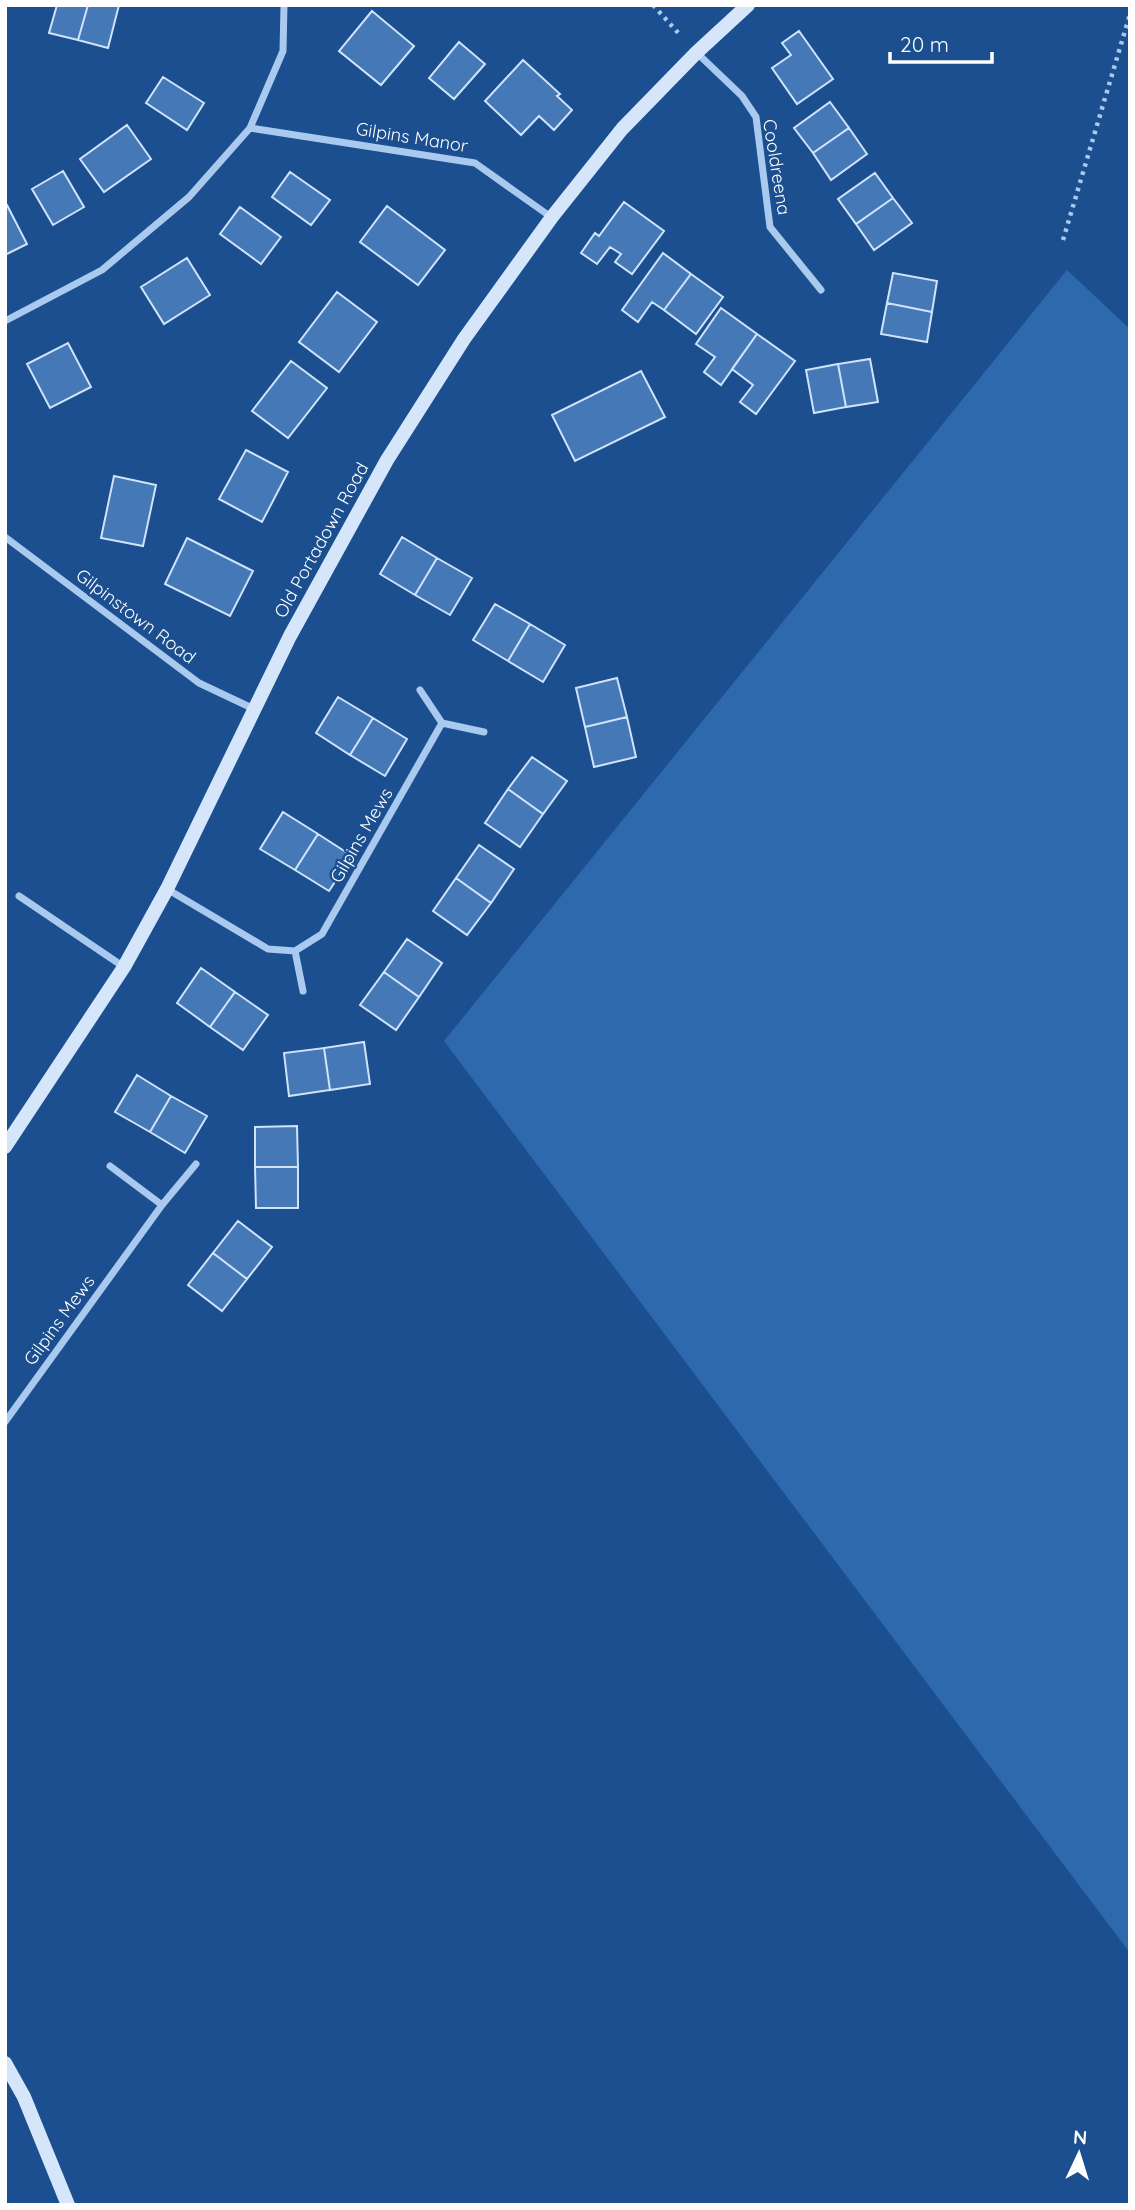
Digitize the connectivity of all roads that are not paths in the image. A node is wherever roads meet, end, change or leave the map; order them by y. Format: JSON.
{"nodes":[{"id":1,"x":284,"y":5,"type":"edge"},
{"id":2,"x":748,"y":5,"type":"edge"},
{"id":3,"x":696,"y":53,"type":"junction"},
{"id":4,"x":250,"y":128,"type":"junction"},
{"id":5,"x":552,"y":217,"type":"junction"},
{"id":6,"x":821,"y":290,"type":"dead end"},
{"id":7,"x":5,"y":321,"type":"edge"},
{"id":8,"x":5,"y":537,"type":"edge"},
{"id":9,"x":420,"y":690,"type":"dead end"},
{"id":10,"x":254,"y":709,"type":"junction"},
{"id":11,"x":442,"y":723,"type":"junction"},
{"id":12,"x":484,"y":732,"type":"dead end"},
{"id":13,"x":167,"y":889,"type":"junction"},
{"id":14,"x":19,"y":896,"type":"dead end"},
{"id":15,"x":295,"y":950,"type":"junction"},
{"id":16,"x":124,"y":967,"type":"junction"},
{"id":17,"x":303,"y":991,"type":"dead end"},
{"id":18,"x":5,"y":1147,"type":"edge"},
{"id":19,"x":196,"y":1164,"type":"dead end"},
{"id":20,"x":110,"y":1166,"type":"dead end"},
{"id":21,"x":162,"y":1205,"type":"junction"},
{"id":22,"x":6,"y":1421,"type":"edge"},
{"id":23,"x":5,"y":2063,"type":"edge"},
{"id":24,"x":68,"y":2205,"type":"edge"}],
"edges":[{"from":1,"to":4,"type":"street"},
{"from":2,"to":3,"type":"main road","name":"Old Portadown Road"},
{"from":3,"to":5,"type":"main road","name":"Old Portadown Road"},
{"from":3,"to":6,"type":"street","name":"Cooldreena"},
{"from":4,"to":5,"type":"street","name":"Gilpins Manor"},
{"from":4,"to":7,"type":"street"},
{"from":5,"to":10,"type":"main road","name":"Old Portadown Road"},
{"from":8,"to":10,"type":"street","name":"Gilpinstown Road"},
{"from":9,"to":11,"type":"street"},
{"from":10,"to":13,"type":"main road","name":"Old Portadown Road"},
{"from":11,"to":12,"type":"street"},
{"from":11,"to":15,"type":"street","name":"Gilpins Mews"},
{"from":13,"to":15,"type":"street"},
{"from":13,"to":16,"type":"main road","name":"Old Portadown Road"},
{"from":14,"to":16,"type":"street"},
{"from":15,"to":17,"type":"street"},
{"from":16,"to":18,"type":"main road","name":"Old Portadown Road"},
{"from":19,"to":21,"type":"street","name":"Gilpins Mews"},
{"from":20,"to":21,"type":"street"},
{"from":21,"to":22,"type":"street","name":"Gilpins Mews"},
{"from":23,"to":24,"type":"main road"}]}
